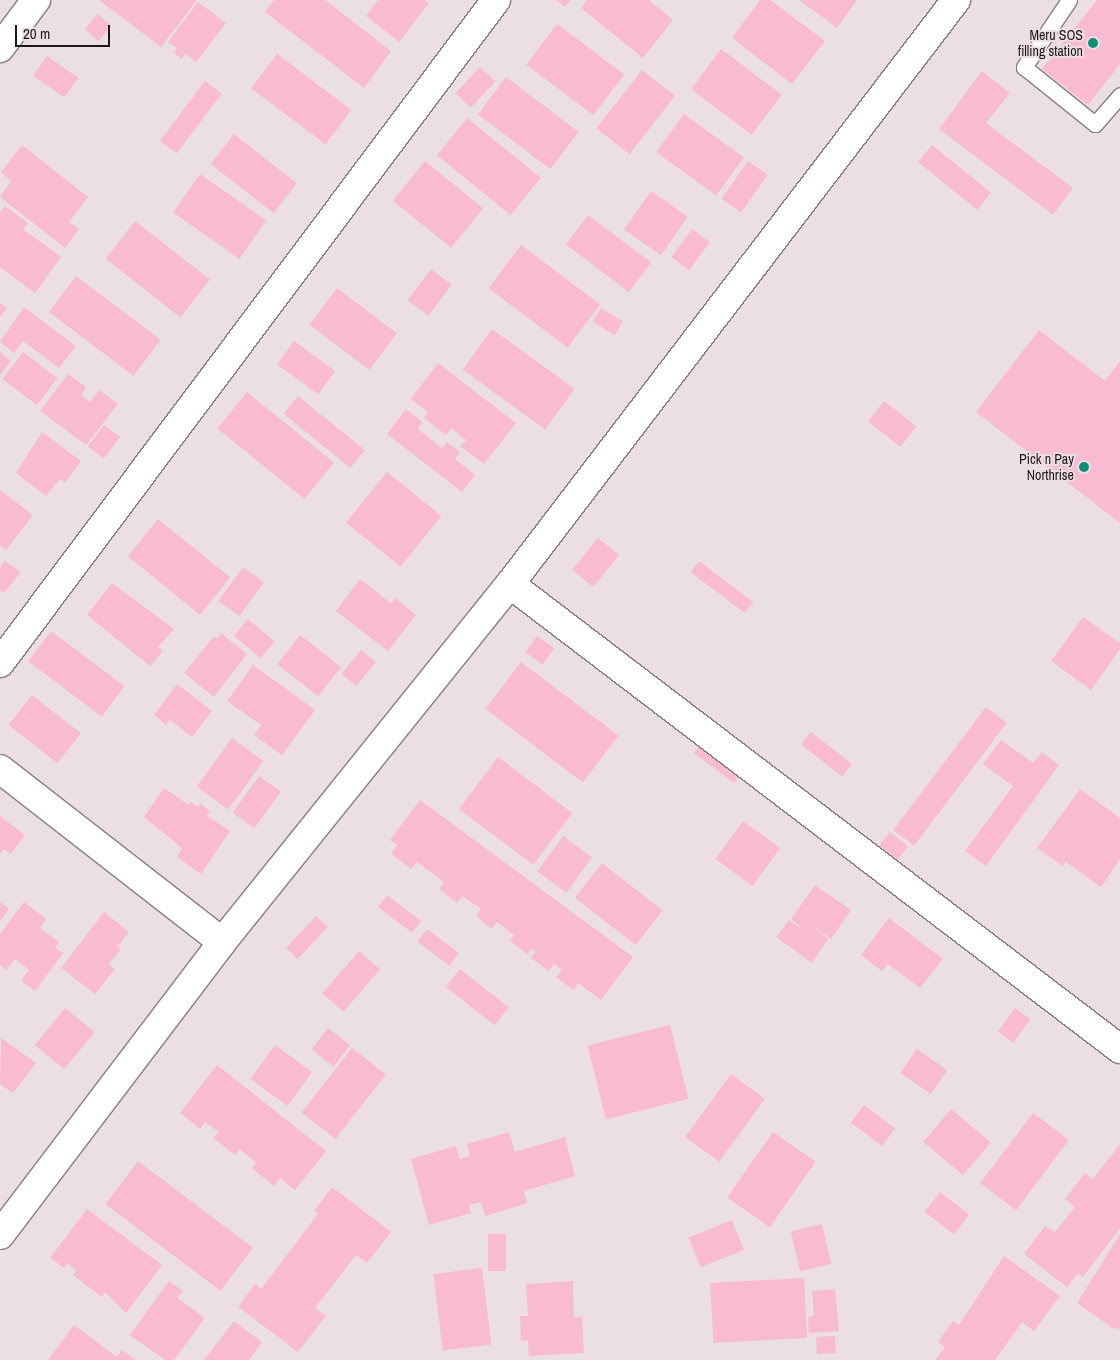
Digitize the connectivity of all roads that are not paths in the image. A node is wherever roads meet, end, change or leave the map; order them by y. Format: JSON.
{"nodes":[{"id":1,"x":36,"y":0,"type":"edge"},
{"id":2,"x":496,"y":0,"type":"edge"},
{"id":3,"x":956,"y":0,"type":"edge"},
{"id":4,"x":1069,"y":0,"type":"edge"},
{"id":5,"x":0,"y":48,"type":"edge"},
{"id":6,"x":1120,"y":95,"type":"edge"},
{"id":7,"x":510,"y":584,"type":"junction"},
{"id":8,"x":0,"y":663,"type":"edge"},
{"id":9,"x":0,"y":769,"type":"edge"},
{"id":10,"x":222,"y":942,"type":"junction"},
{"id":11,"x":1120,"y":1049,"type":"edge"},
{"id":12,"x":0,"y":1235,"type":"edge"}],
"edges":[{"from":1,"to":5,"type":"street"},
{"from":2,"to":8,"type":"street"},
{"from":3,"to":7,"type":"street"},
{"from":4,"to":6,"type":"lane"},
{"from":7,"to":10,"type":"street"},
{"from":7,"to":11,"type":"street"},
{"from":9,"to":10,"type":"street"},
{"from":10,"to":12,"type":"street"}]}
